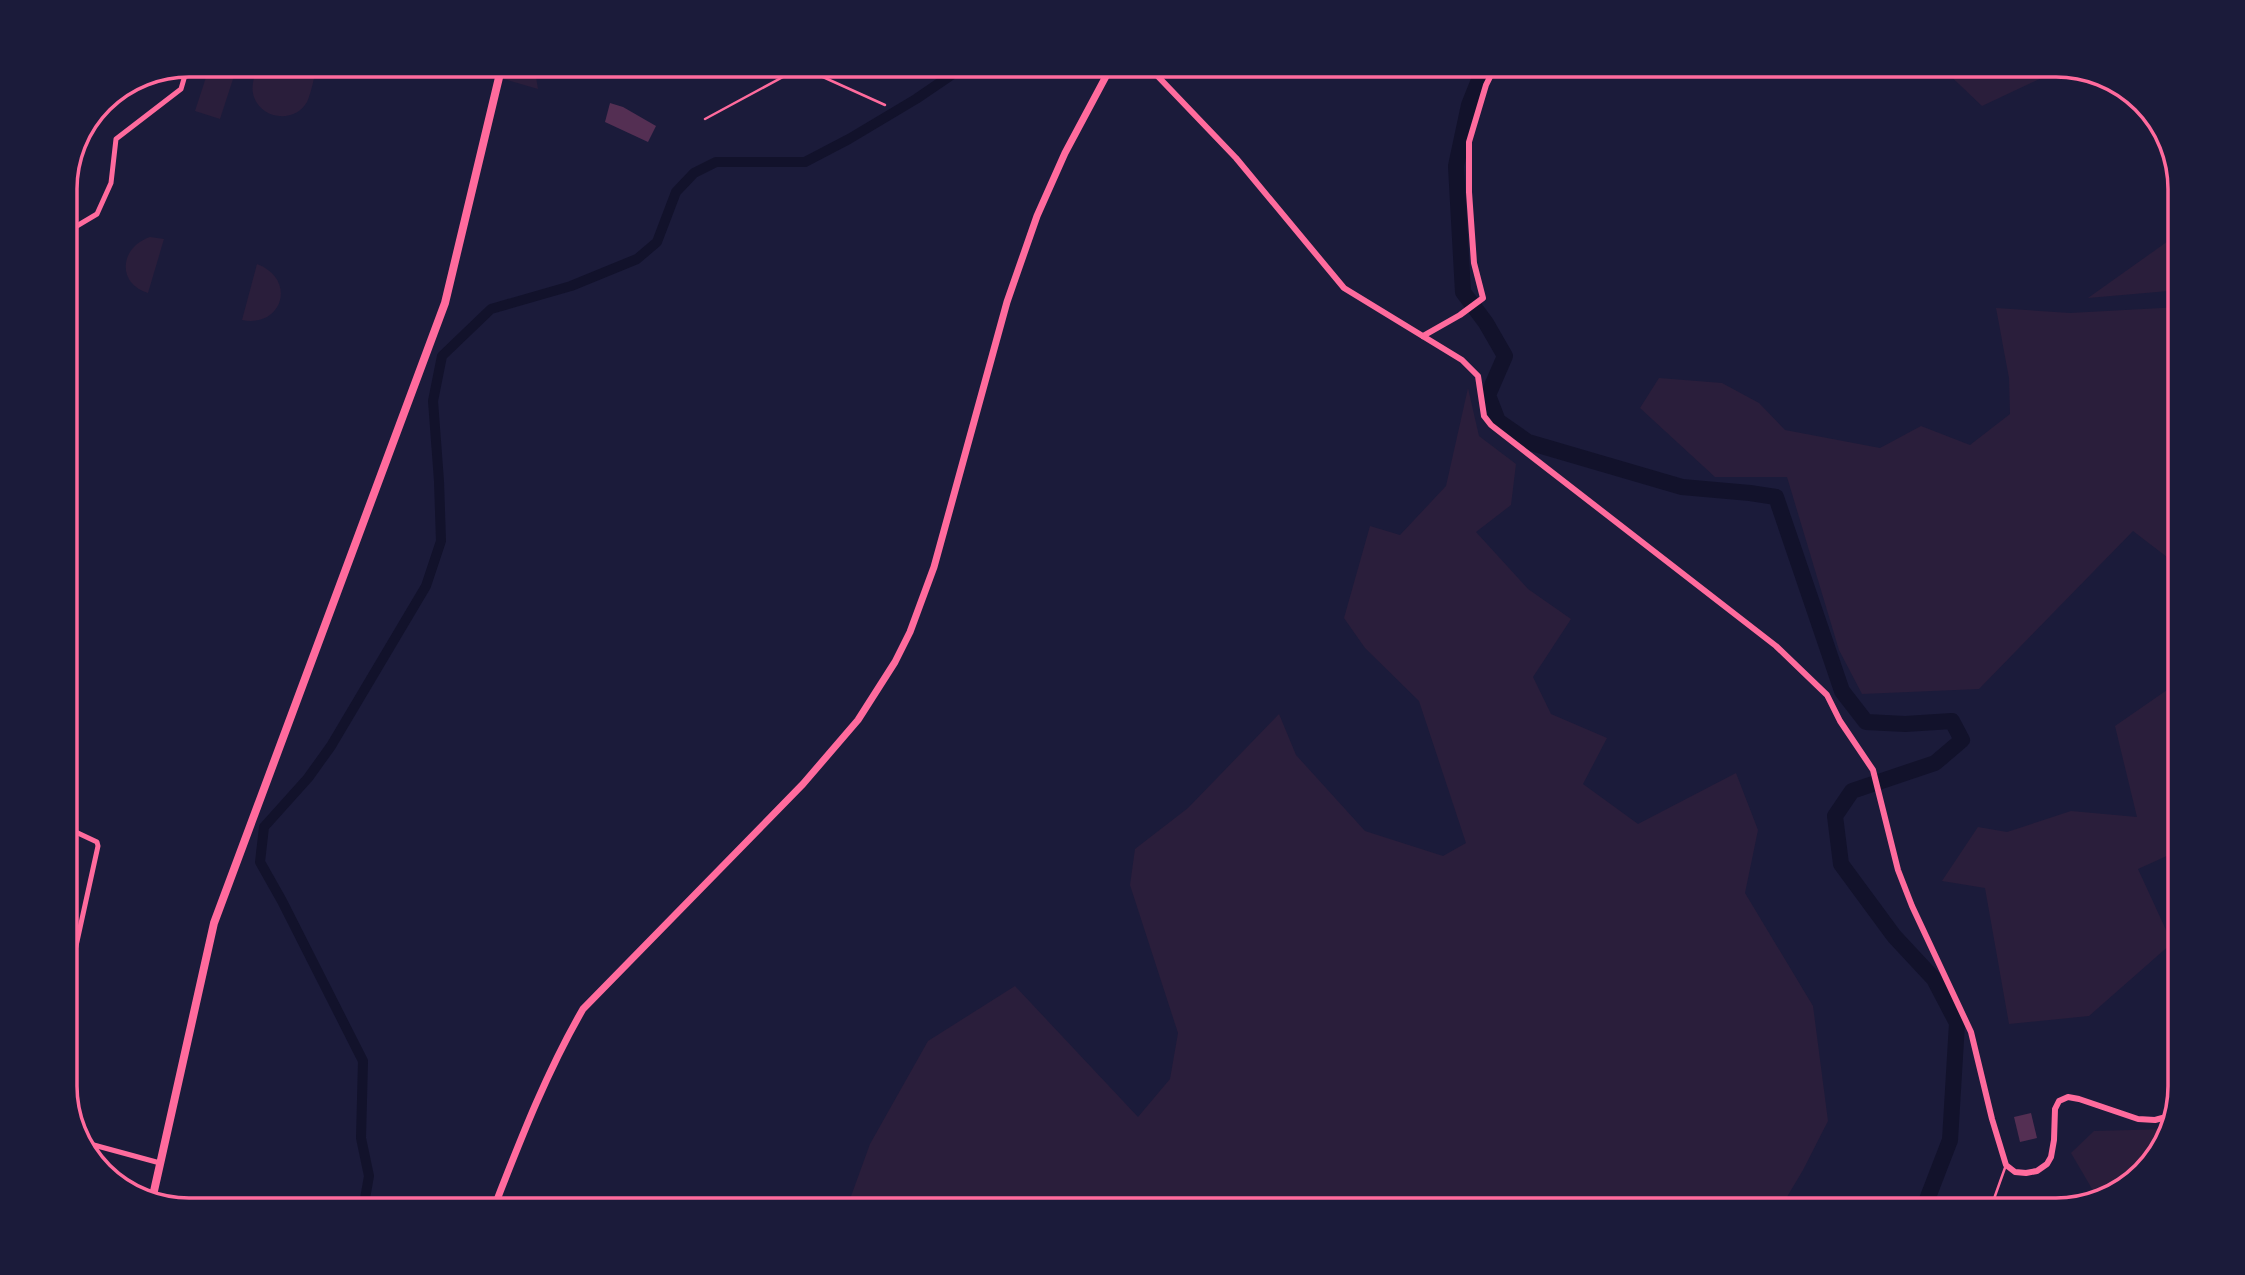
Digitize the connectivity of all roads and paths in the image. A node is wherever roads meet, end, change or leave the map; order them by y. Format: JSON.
{"nodes":[{"id":1,"x":184,"y":77,"type":"edge"},
{"id":2,"x":499,"y":77,"type":"edge"},
{"id":3,"x":783,"y":77,"type":"edge"},
{"id":4,"x":827,"y":77,"type":"edge"},
{"id":5,"x":1106,"y":77,"type":"edge"},
{"id":6,"x":1158,"y":77,"type":"edge"},
{"id":7,"x":1490,"y":77,"type":"edge"},
{"id":8,"x":885,"y":105,"type":"dead end"},
{"id":9,"x":705,"y":119,"type":"dead end"},
{"id":10,"x":77,"y":226,"type":"edge"},
{"id":11,"x":1423,"y":336,"type":"junction"},
{"id":12,"x":77,"y":833,"type":"edge"},
{"id":13,"x":77,"y":941,"type":"edge"},
{"id":14,"x":2163,"y":1118,"type":"edge"},
{"id":15,"x":94,"y":1145,"type":"edge"},
{"id":16,"x":160,"y":1163,"type":"junction"},
{"id":17,"x":2006,"y":1165,"type":"junction"},
{"id":18,"x":154,"y":1192,"type":"edge"},
{"id":19,"x":498,"y":1198,"type":"edge"},
{"id":20,"x":1994,"y":1198,"type":"edge"}],
"edges":[{"from":1,"to":10,"type":"street"},
{"from":2,"to":16,"type":"main road"},
{"from":3,"to":9,"type":"lane"},
{"from":4,"to":8,"type":"lane"},
{"from":5,"to":19,"type":"main road"},
{"from":6,"to":11,"type":"street"},
{"from":7,"to":11,"type":"street"},
{"from":11,"to":17,"type":"street"},
{"from":12,"to":13,"type":"street"},
{"from":14,"to":17,"type":"street"},
{"from":15,"to":16,"type":"street"},
{"from":16,"to":18,"type":"main road"},
{"from":17,"to":20,"type":"lane"}]}
